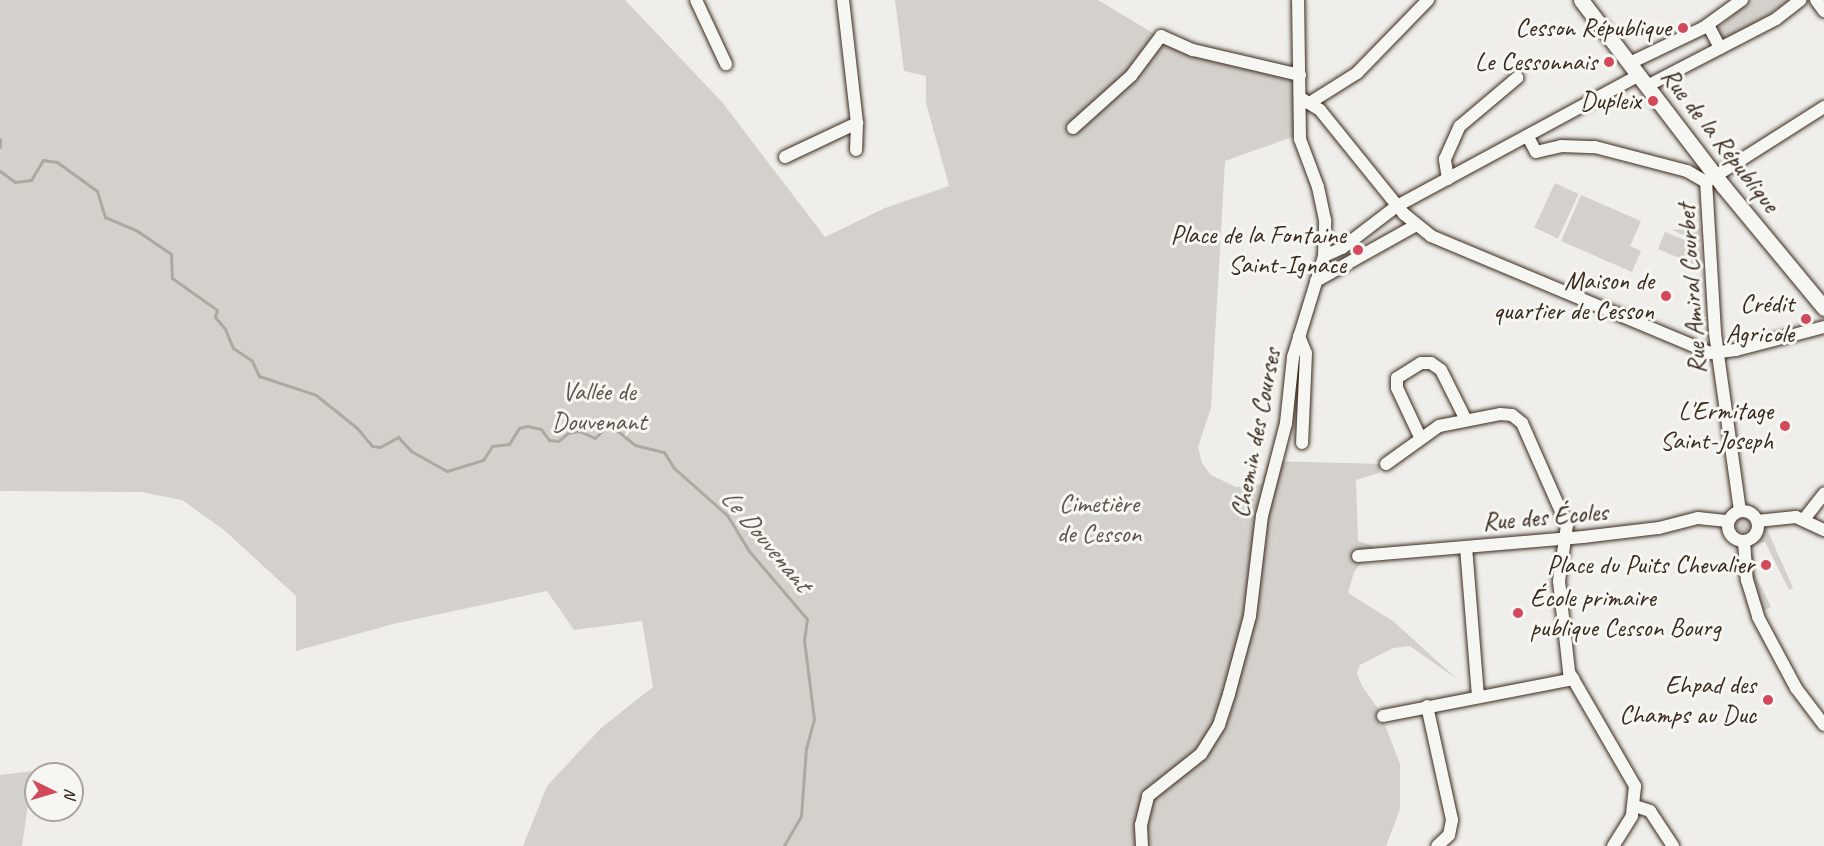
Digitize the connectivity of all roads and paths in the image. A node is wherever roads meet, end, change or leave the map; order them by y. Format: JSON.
{"nodes":[{"id":1,"x":696,"y":0,"type":"edge"},
{"id":2,"x":843,"y":0,"type":"edge"},
{"id":3,"x":1298,"y":0,"type":"edge"},
{"id":4,"x":1428,"y":0,"type":"edge"},
{"id":5,"x":1581,"y":0,"type":"edge"},
{"id":6,"x":1742,"y":0,"type":"edge"},
{"id":7,"x":1800,"y":0,"type":"edge"},
{"id":8,"x":1816,"y":0,"type":"edge"},
{"id":9,"x":1824,"y":11,"type":"edge"},
{"id":10,"x":1708,"y":25,"type":"junction"},
{"id":11,"x":1719,"y":48,"type":"junction"},
{"id":12,"x":726,"y":64,"type":"dead end"},
{"id":13,"x":1300,"y":75,"type":"junction"},
{"id":14,"x":1639,"y":75,"type":"junction"},
{"id":15,"x":1517,"y":78,"type":"dead end"},
{"id":16,"x":1306,"y":100,"type":"junction"},
{"id":17,"x":1824,"y":107,"type":"edge"},
{"id":18,"x":857,"y":123,"type":"junction"},
{"id":19,"x":1073,"y":128,"type":"dead end"},
{"id":20,"x":1528,"y":137,"type":"junction"},
{"id":21,"x":856,"y":150,"type":"dead end"},
{"id":22,"x":785,"y":157,"type":"dead end"},
{"id":23,"x":1711,"y":178,"type":"junction"},
{"id":24,"x":1448,"y":179,"type":"junction"},
{"id":25,"x":1397,"y":206,"type":"junction"},
{"id":26,"x":1416,"y":225,"type":"junction"},
{"id":27,"x":1324,"y":256,"type":"junction"},
{"id":28,"x":1316,"y":281,"type":"junction"},
{"id":29,"x":1824,"y":308,"type":"edge"},
{"id":30,"x":1824,"y":327,"type":"edge"},
{"id":31,"x":1299,"y":336,"type":"junction"},
{"id":32,"x":1717,"y":354,"type":"junction"},
{"id":33,"x":1466,"y":420,"type":"junction"},
{"id":34,"x":1420,"y":437,"type":"junction"},
{"id":35,"x":1302,"y":443,"type":"dead end"},
{"id":36,"x":1386,"y":464,"type":"dead end"},
{"id":37,"x":1824,"y":494,"type":"edge"},
{"id":38,"x":1740,"y":511,"type":"junction"},
{"id":39,"x":1805,"y":518,"type":"junction"},
{"id":40,"x":1728,"y":521,"type":"junction"},
{"id":41,"x":1757,"y":521,"type":"junction"},
{"id":42,"x":1824,"y":530,"type":"edge"},
{"id":43,"x":1568,"y":538,"type":"junction"},
{"id":44,"x":1744,"y":541,"type":"junction"},
{"id":45,"x":1466,"y":547,"type":"junction"},
{"id":46,"x":1358,"y":556,"type":"dead end"},
{"id":47,"x":1573,"y":679,"type":"junction"},
{"id":48,"x":1478,"y":695,"type":"junction"},
{"id":49,"x":1427,"y":706,"type":"junction"},
{"id":50,"x":1383,"y":716,"type":"dead end"},
{"id":51,"x":1824,"y":725,"type":"edge"},
{"id":52,"x":1635,"y":806,"type":"junction"},
{"id":53,"x":1142,"y":846,"type":"edge"},
{"id":54,"x":1437,"y":846,"type":"edge"},
{"id":55,"x":1613,"y":846,"type":"edge"},
{"id":56,"x":1673,"y":846,"type":"edge"}],
"edges":[{"from":1,"to":12,"type":"street"},
{"from":2,"to":18,"type":"street"},
{"from":3,"to":13,"type":"street","name":"Chemin des Courses"},
{"from":4,"to":16,"type":"street"},
{"from":5,"to":14,"type":"street","name":"Rue de la République"},
{"from":6,"to":10,"type":"street"},
{"from":7,"to":11,"type":"street"},
{"from":8,"to":9,"type":"street"},
{"from":10,"to":11,"type":"street"},
{"from":10,"to":14,"type":"street"},
{"from":11,"to":14,"type":"street"},
{"from":13,"to":16,"type":"street","name":"Chemin des Courses"},
{"from":13,"to":19,"type":"street"},
{"from":14,"to":20,"type":"street"},
{"from":14,"to":23,"type":"street","name":"Rue de la République"},
{"from":15,"to":24,"type":"street"},
{"from":16,"to":25,"type":"street"},
{"from":16,"to":27,"type":"street","name":"Chemin des Courses"},
{"from":17,"to":23,"type":"street"},
{"from":18,"to":21,"type":"street"},
{"from":18,"to":22,"type":"street"},
{"from":20,"to":23,"type":"street"},
{"from":20,"to":24,"type":"street"},
{"from":23,"to":29,"type":"street","name":"Rue de la République"},
{"from":23,"to":32,"type":"street","name":"Rue Amiral Courbet"},
{"from":24,"to":25,"type":"street"},
{"from":25,"to":26,"type":"street"},
{"from":25,"to":27,"type":"street"},
{"from":26,"to":28,"type":"street"},
{"from":26,"to":32,"type":"street"},
{"from":27,"to":28,"type":"street","name":"Chemin des Courses"},
{"from":28,"to":31,"type":"street","name":"Chemin des Courses"},
{"from":30,"to":32,"type":"street"},
{"from":31,"to":35,"type":"street"},
{"from":31,"to":53,"type":"street","name":"Chemin des Courses"},
{"from":32,"to":38,"type":"street","name":"Rue Amiral Courbet"},
{"from":33,"to":34,"type":"street"},
{"from":33,"to":34,"type":"street"},
{"from":33,"to":43,"type":"street"},
{"from":34,"to":36,"type":"street"},
{"from":37,"to":39,"type":"street"},
{"from":38,"to":40,"type":"street"},
{"from":38,"to":41,"type":"street"},
{"from":39,"to":41,"type":"street"},
{"from":39,"to":42,"type":"street"},
{"from":40,"to":43,"type":"street","name":"Rue des Écoles"},
{"from":40,"to":44,"type":"street"},
{"from":41,"to":44,"type":"street"},
{"from":43,"to":45,"type":"street","name":"Rue des Écoles"},
{"from":43,"to":47,"type":"street"},
{"from":44,"to":51,"type":"street"},
{"from":45,"to":46,"type":"street"},
{"from":45,"to":48,"type":"street","name":"Rue des Écoles"},
{"from":47,"to":48,"type":"street"},
{"from":47,"to":52,"type":"street"},
{"from":48,"to":49,"type":"street"},
{"from":49,"to":50,"type":"street"},
{"from":49,"to":54,"type":"street"},
{"from":52,"to":55,"type":"street"},
{"from":52,"to":56,"type":"street"}]}
